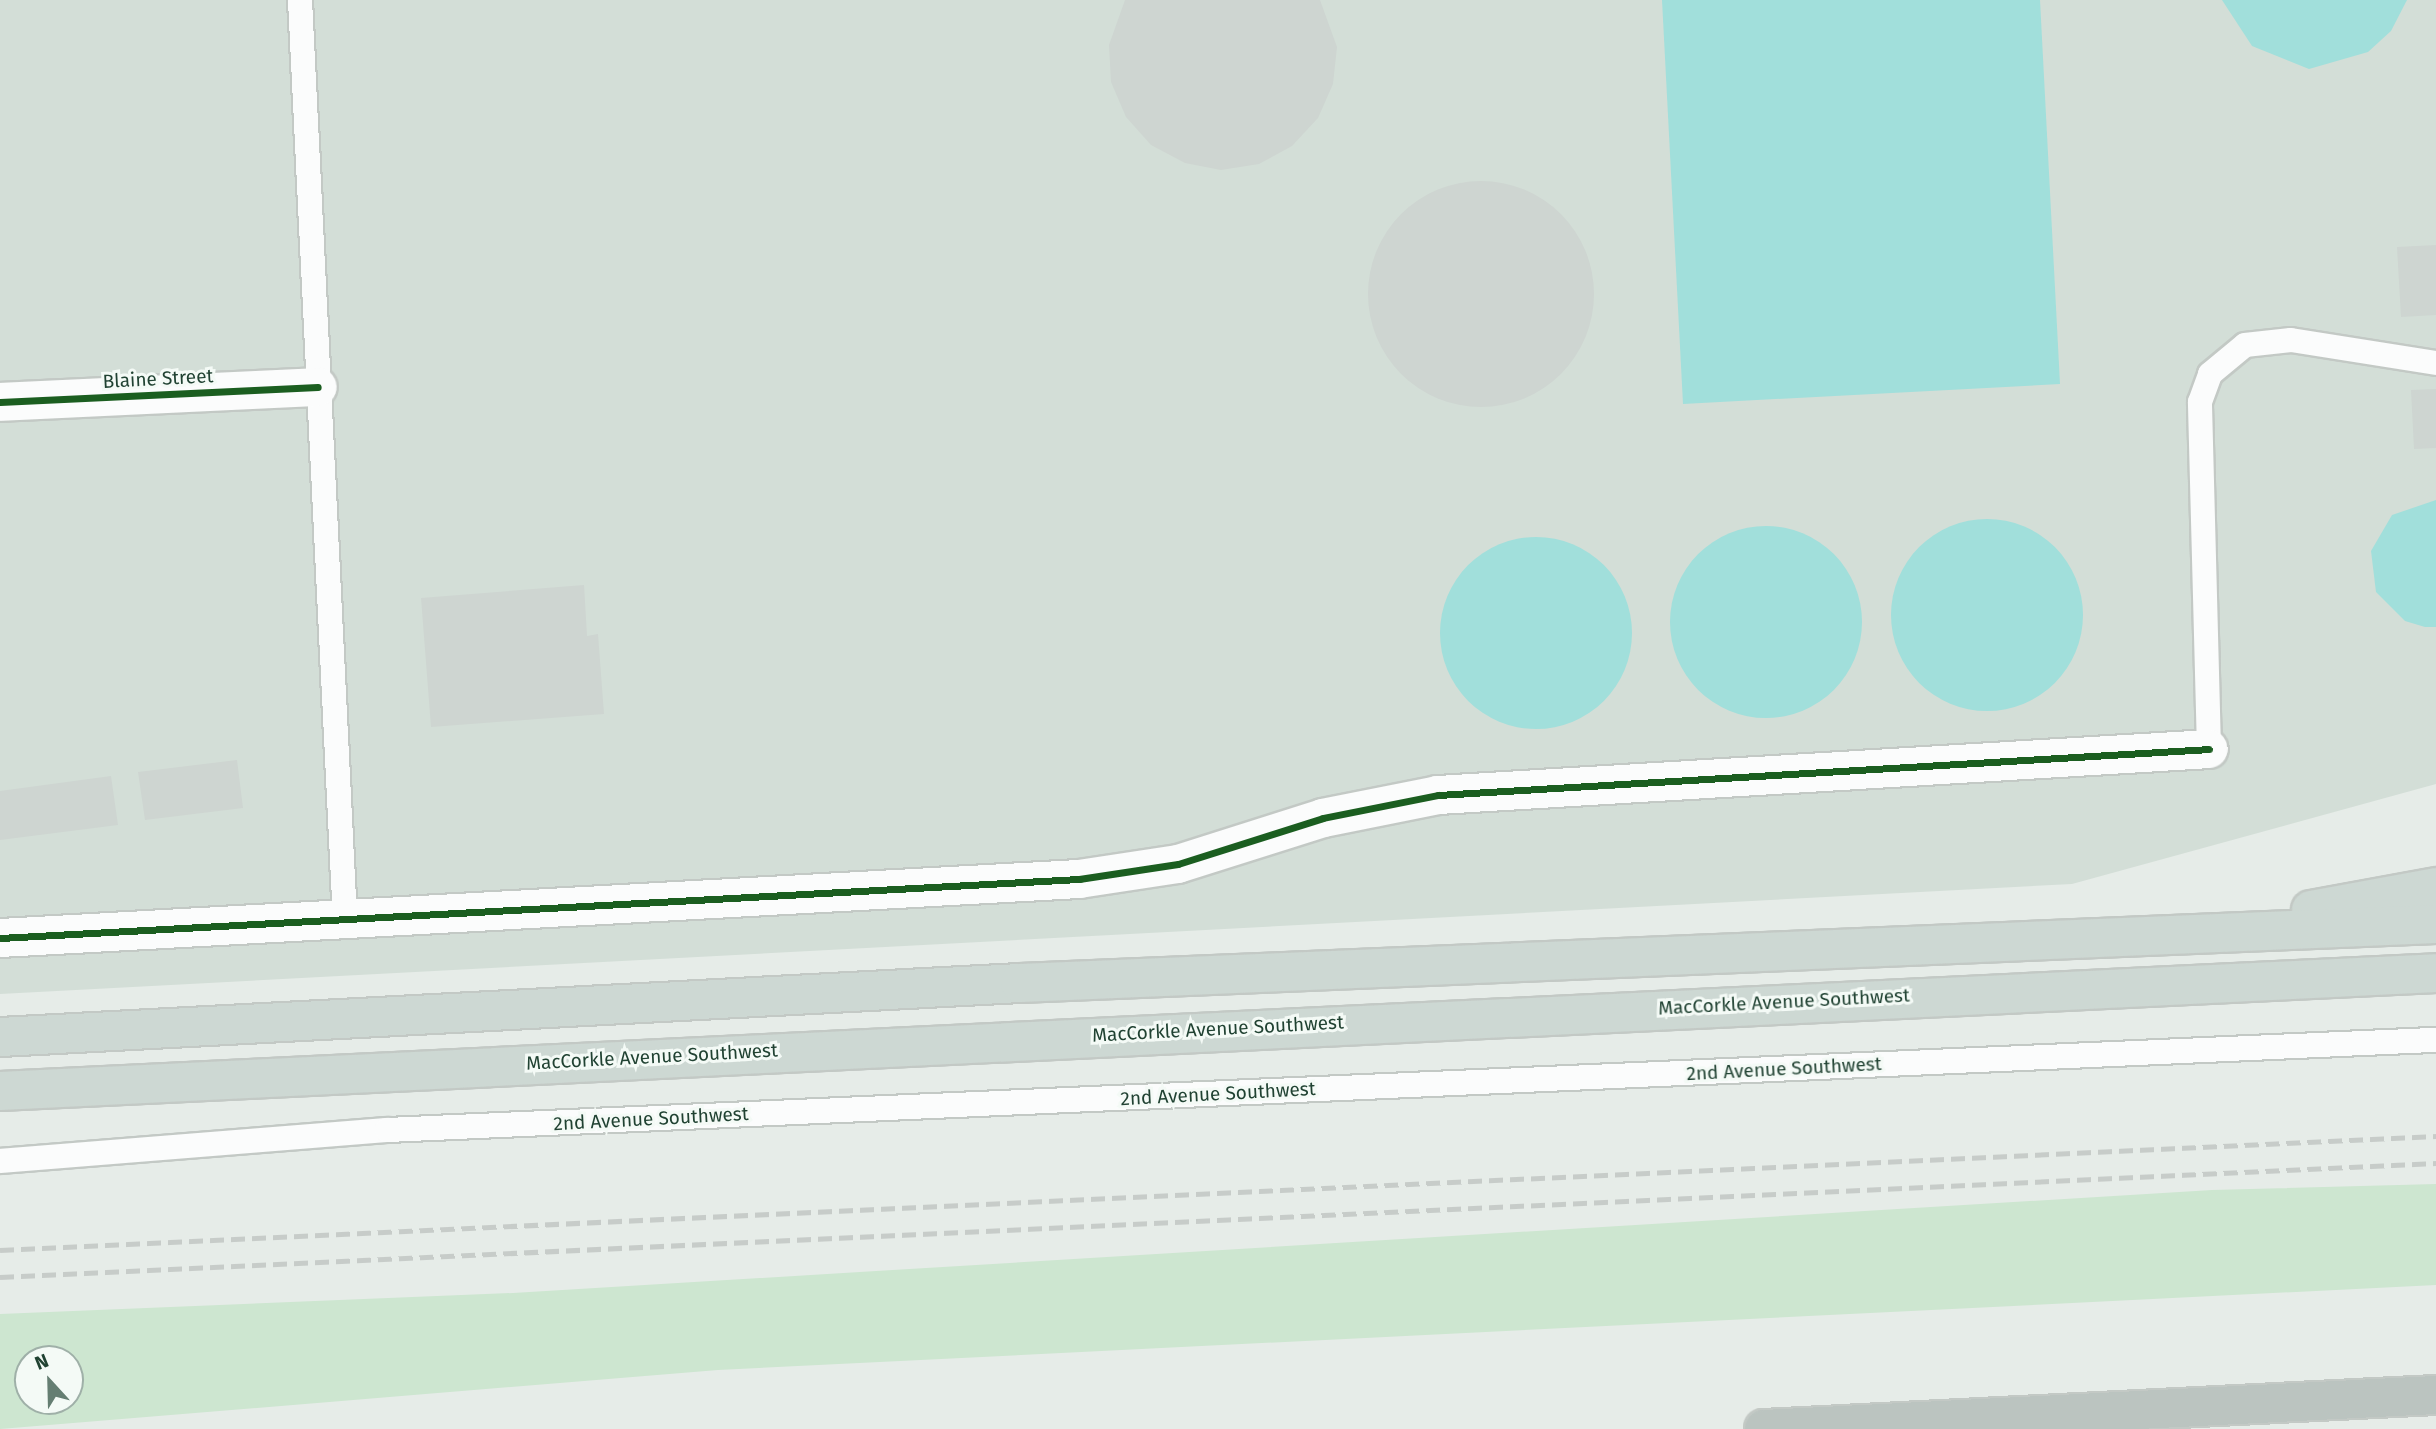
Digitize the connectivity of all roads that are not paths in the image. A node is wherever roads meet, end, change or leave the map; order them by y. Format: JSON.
{"nodes":[{"id":1,"x":300,"y":0,"type":"edge"},
{"id":2,"x":2436,"y":363,"type":"edge"},
{"id":3,"x":318,"y":387,"type":"junction"},
{"id":4,"x":0,"y":402,"type":"edge"},
{"id":5,"x":2209,"y":749,"type":"joint"},
{"id":6,"x":2436,"y":887,"type":"edge"},
{"id":7,"x":345,"y":919,"type":"junction"},
{"id":8,"x":2436,"y":924,"type":"edge"},
{"id":9,"x":2163,"y":936,"type":"junction"},
{"id":10,"x":0,"y":938,"type":"edge"},
{"id":11,"x":2436,"y":973,"type":"edge"},
{"id":12,"x":0,"y":1037,"type":"edge"},
{"id":13,"x":2436,"y":1040,"type":"edge"},
{"id":14,"x":0,"y":1091,"type":"edge"},
{"id":15,"x":0,"y":1161,"type":"edge"},
{"id":16,"x":2436,"y":1395,"type":"edge"},
{"id":17,"x":1763,"y":1429,"type":"edge"}],
"edges":[{"from":1,"to":3,"type":"lane"},
{"from":2,"to":5,"type":"lane"},
{"from":3,"to":4,"type":"street","name":"Blaine Street"},
{"from":3,"to":7,"type":"lane"},
{"from":5,"to":7,"type":"street"},
{"from":6,"to":9,"type":"main road"},
{"from":7,"to":10,"type":"street"},
{"from":8,"to":9,"type":"main road"},
{"from":9,"to":12,"type":"main road"},
{"from":11,"to":14,"type":"main road","name":"MacCorkle Avenue Southwest"},
{"from":13,"to":15,"type":"lane","name":"2nd Avenue Southwest"},
{"from":16,"to":17,"type":"highway"}]}
